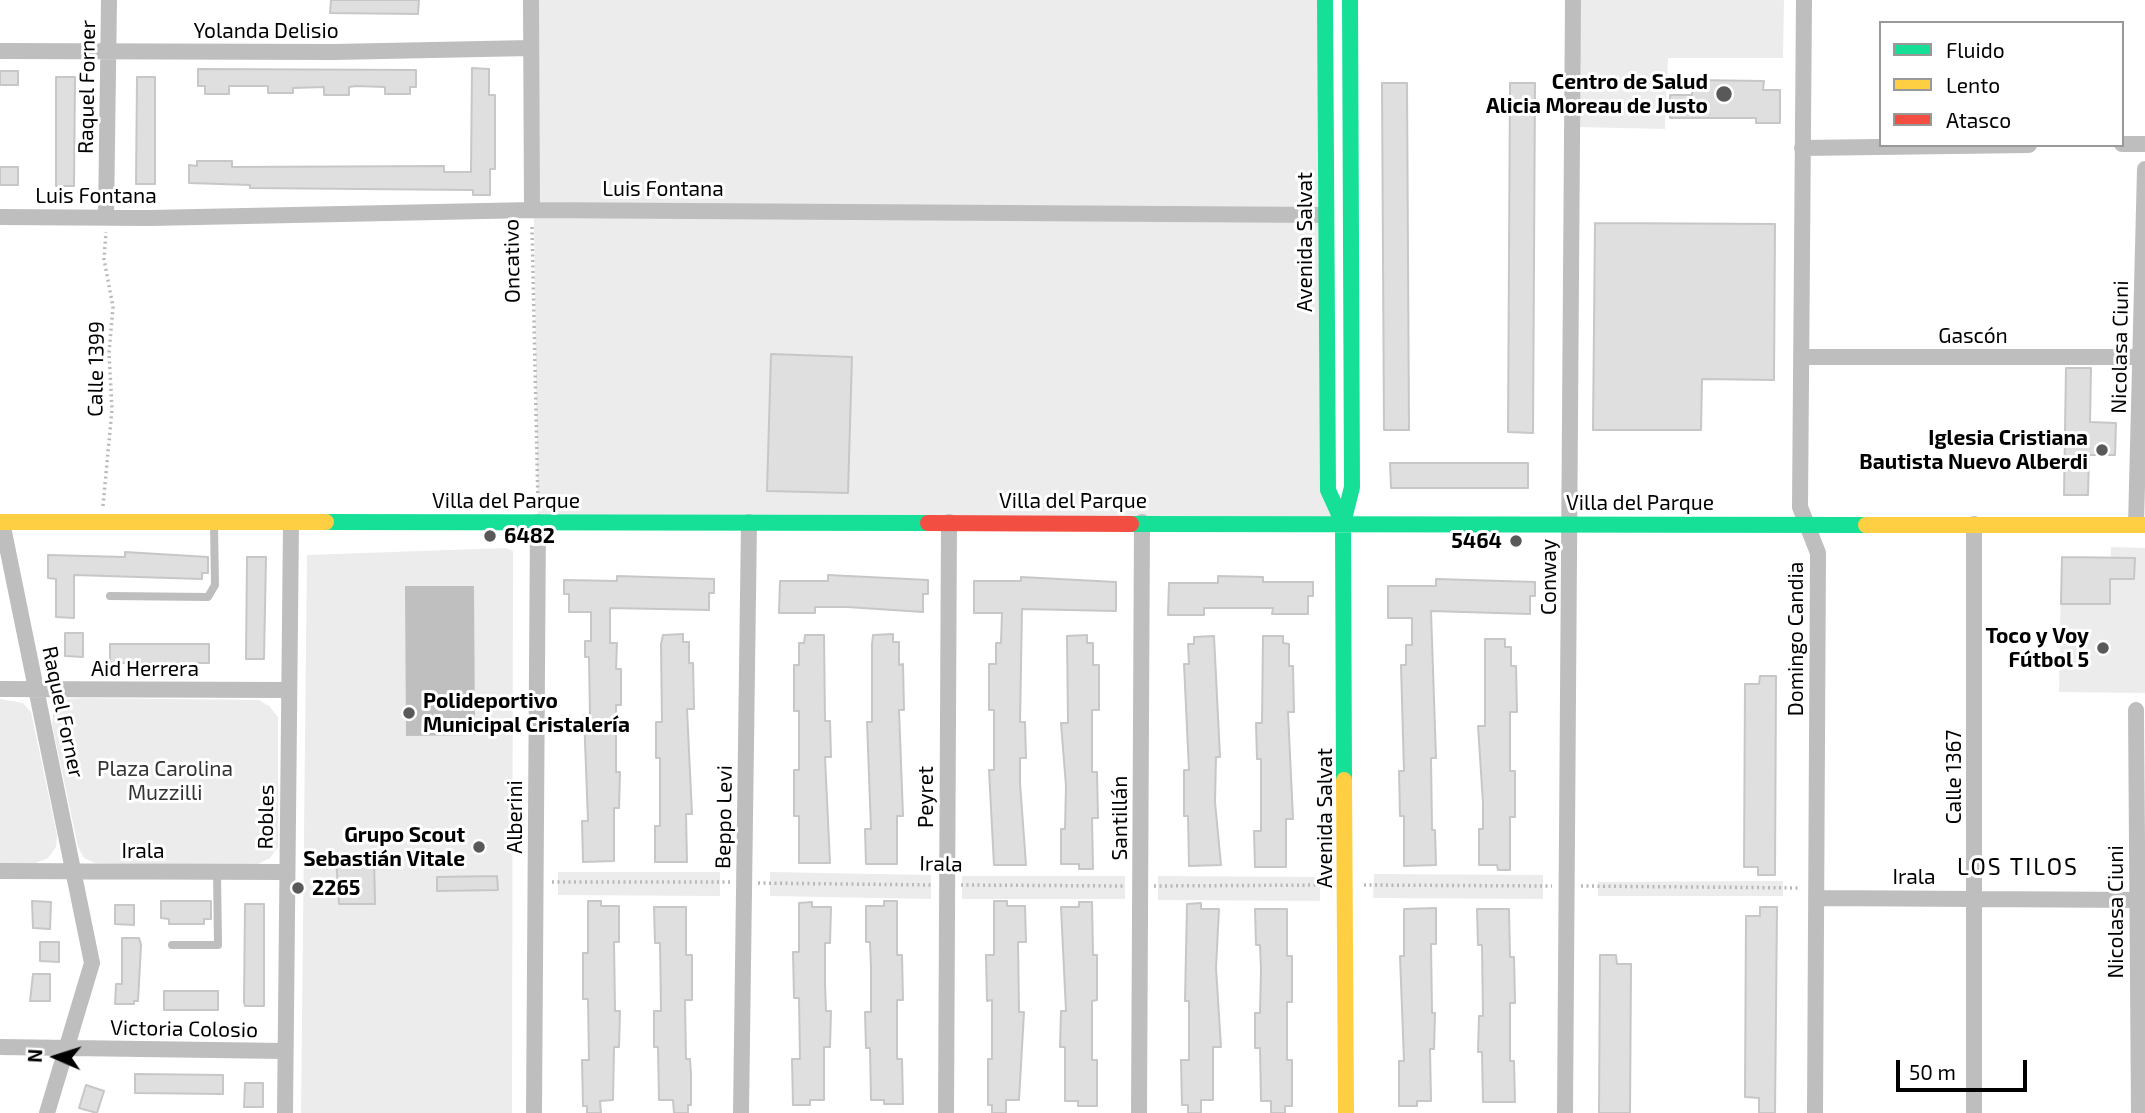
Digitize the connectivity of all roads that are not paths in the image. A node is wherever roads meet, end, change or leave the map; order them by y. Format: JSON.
{"nodes":[{"id":1,"x":109,"y":0,"type":"edge"},
{"id":2,"x":531,"y":0,"type":"edge"},
{"id":3,"x":1325,"y":0,"type":"edge"},
{"id":4,"x":1350,"y":0,"type":"edge"},
{"id":5,"x":1573,"y":0,"type":"edge"},
{"id":6,"x":1804,"y":0,"type":"edge"},
{"id":7,"x":531,"y":48,"type":"junction"},
{"id":8,"x":0,"y":51,"type":"edge"},
{"id":9,"x":108,"y":51,"type":"junction"},
{"id":10,"x":2124,"y":144,"type":"edge"},
{"id":11,"x":2145,"y":144,"type":"edge"},
{"id":12,"x":1879,"y":147,"type":"edge"},
{"id":13,"x":1802,"y":148,"type":"junction"},
{"id":14,"x":2145,"y":169,"type":"edge"},
{"id":15,"x":532,"y":209,"type":"junction"},
{"id":16,"x":1326,"y":215,"type":"junction"},
{"id":17,"x":1351,"y":215,"type":"junction"},
{"id":18,"x":106,"y":217,"type":"junction"},
{"id":19,"x":0,"y":218,"type":"edge"},
{"id":20,"x":1801,"y":357,"type":"junction"},
{"id":21,"x":2143,"y":357,"type":"edge"},
{"id":22,"x":1,"y":522,"type":"edge"},
{"id":23,"x":214,"y":522,"type":"junction"},
{"id":24,"x":291,"y":522,"type":"junction"},
{"id":25,"x":538,"y":522,"type":"junction"},
{"id":26,"x":749,"y":522,"type":"junction"},
{"id":27,"x":949,"y":522,"type":"junction"},
{"id":28,"x":1142,"y":522,"type":"junction"},
{"id":29,"x":1343,"y":523,"type":"junction"},
{"id":30,"x":1570,"y":524,"type":"junction"},
{"id":31,"x":1974,"y":524,"type":"junction"},
{"id":32,"x":1807,"y":525,"type":"junction"},
{"id":33,"x":2141,"y":525,"type":"edge"},
{"id":34,"x":110,"y":596,"type":"dead end"},
{"id":35,"x":0,"y":689,"type":"edge"},
{"id":36,"x":37,"y":690,"type":"junction"},
{"id":37,"x":289,"y":690,"type":"junction"},
{"id":38,"x":2136,"y":710,"type":"dead end"},
{"id":39,"x":0,"y":871,"type":"edge"},
{"id":40,"x":74,"y":872,"type":"junction"},
{"id":41,"x":217,"y":872,"type":"junction"},
{"id":42,"x":286,"y":872,"type":"junction"},
{"id":43,"x":1816,"y":898,"type":"junction"},
{"id":44,"x":1975,"y":899,"type":"junction"},
{"id":45,"x":2137,"y":900,"type":"junction"},
{"id":46,"x":172,"y":945,"type":"dead end"},
{"id":47,"x":0,"y":1047,"type":"edge"},
{"id":48,"x":67,"y":1048,"type":"junction"},
{"id":49,"x":284,"y":1051,"type":"junction"},
{"id":50,"x":47,"y":1113,"type":"edge"},
{"id":51,"x":285,"y":1113,"type":"edge"},
{"id":52,"x":534,"y":1113,"type":"edge"},
{"id":53,"x":741,"y":1113,"type":"edge"},
{"id":54,"x":946,"y":1113,"type":"edge"},
{"id":55,"x":1139,"y":1113,"type":"edge"},
{"id":56,"x":1346,"y":1113,"type":"edge"},
{"id":57,"x":1565,"y":1113,"type":"edge"},
{"id":58,"x":1815,"y":1113,"type":"edge"},
{"id":59,"x":1974,"y":1113,"type":"edge"},
{"id":60,"x":2138,"y":1113,"type":"edge"}],
"edges":[{"from":1,"to":9,"type":"street","name":"Raquel Forner"},
{"from":2,"to":7,"type":"street","name":"Oncativo"},
{"from":3,"to":16,"type":"street","name":"Avenida Salvat"},
{"from":4,"to":17,"type":"street","name":"Avenida Salvat"},
{"from":5,"to":30,"type":"street","name":"Conway"},
{"from":6,"to":13,"type":"street","name":"Domingo Candia"},
{"from":7,"to":9,"type":"street","name":"Yolanda Delisio"},
{"from":7,"to":15,"type":"street","name":"Oncativo"},
{"from":8,"to":9,"type":"street","name":"Yolanda Delisio"},
{"from":9,"to":18,"type":"street","name":"Raquel Forner"},
{"from":10,"to":11,"type":"street"},
{"from":12,"to":13,"type":"street"},
{"from":13,"to":20,"type":"street","name":"Domingo Candia"},
{"from":14,"to":21,"type":"street","name":"Nicolasa Ciuni"},
{"from":15,"to":16,"type":"street","name":"Luis Fontana"},
{"from":15,"to":18,"type":"street","name":"Luis Fontana"},
{"from":16,"to":17,"type":"lane"},
{"from":16,"to":29,"type":"street","name":"Avenida Salvat"},
{"from":17,"to":29,"type":"street","name":"Avenida Salvat"},
{"from":18,"to":19,"type":"street","name":"Luis Fontana"},
{"from":20,"to":21,"type":"street","name":"Gascón"},
{"from":20,"to":32,"type":"street","name":"Domingo Candia"},
{"from":21,"to":33,"type":"street","name":"Nicolasa Ciuni"},
{"from":22,"to":23,"type":"street","name":"Villa del Parque"},
{"from":22,"to":36,"type":"street","name":"Raquel Forner"},
{"from":23,"to":24,"type":"street","name":"Villa del Parque"},
{"from":23,"to":34,"type":"lane"},
{"from":24,"to":25,"type":"street","name":"Villa del Parque"},
{"from":24,"to":37,"type":"street","name":"Robles"},
{"from":25,"to":26,"type":"street","name":"Villa del Parque"},
{"from":25,"to":52,"type":"street","name":"Alberini"},
{"from":26,"to":27,"type":"street","name":"Villa del Parque"},
{"from":26,"to":53,"type":"street","name":"Beppo Levi"},
{"from":27,"to":28,"type":"street","name":"Villa del Parque"},
{"from":27,"to":54,"type":"street","name":"Peyret"},
{"from":28,"to":29,"type":"street","name":"Villa del Parque"},
{"from":28,"to":55,"type":"street","name":"Santillán"},
{"from":29,"to":30,"type":"street","name":"Villa del Parque"},
{"from":29,"to":56,"type":"street","name":"Avenida Salvat"},
{"from":30,"to":32,"type":"street","name":"Villa del Parque"},
{"from":30,"to":57,"type":"street","name":"Conway"},
{"from":31,"to":32,"type":"street","name":"Villa del Parque"},
{"from":31,"to":33,"type":"street","name":"Villa del Parque"},
{"from":31,"to":44,"type":"street","name":"Calle 1367"},
{"from":32,"to":43,"type":"street","name":"Domingo Candia"},
{"from":35,"to":36,"type":"street","name":"Aid Herrera"},
{"from":36,"to":37,"type":"street","name":"Aid Herrera"},
{"from":36,"to":40,"type":"street","name":"Raquel Forner"},
{"from":37,"to":42,"type":"street","name":"Robles"},
{"from":38,"to":45,"type":"street","name":"Nicolasa Ciuni"},
{"from":39,"to":40,"type":"street","name":"Irala"},
{"from":40,"to":41,"type":"street","name":"Irala"},
{"from":40,"to":48,"type":"street","name":"Raquel Forner"},
{"from":41,"to":42,"type":"street","name":"Irala"},
{"from":41,"to":46,"type":"lane"},
{"from":42,"to":49,"type":"street","name":"Robles"},
{"from":43,"to":44,"type":"street","name":"Irala"},
{"from":43,"to":58,"type":"street","name":"Domingo Candia"},
{"from":44,"to":45,"type":"street","name":"Irala"},
{"from":44,"to":59,"type":"street","name":"Calle 1367"},
{"from":45,"to":60,"type":"street","name":"Nicolasa Ciuni"},
{"from":47,"to":48,"type":"street","name":"Victoria Colosio"},
{"from":48,"to":49,"type":"street","name":"Victoria Colosio"},
{"from":48,"to":50,"type":"street","name":"Raquel Forner"},
{"from":49,"to":51,"type":"street","name":"Robles"}]}
